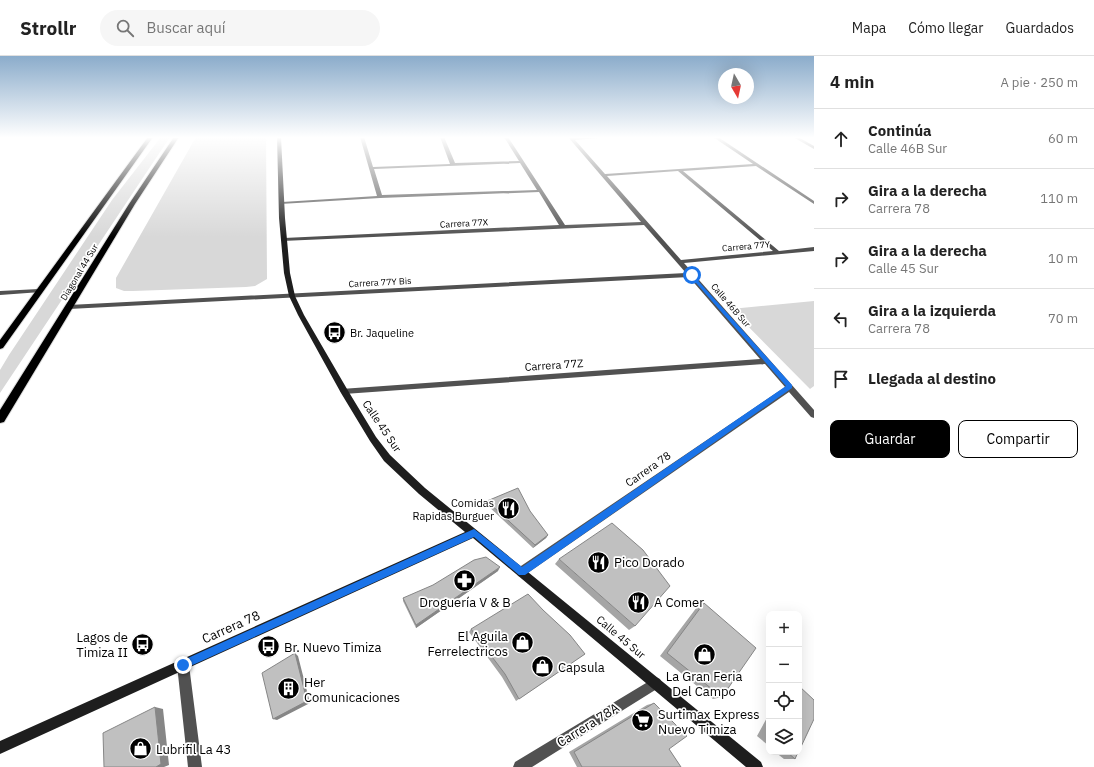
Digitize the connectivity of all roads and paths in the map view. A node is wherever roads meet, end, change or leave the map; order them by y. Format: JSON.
{"nodes":[{"id":1,"x":127,"y":170,"type":"edge"},
{"id":2,"x":155,"y":170,"type":"edge"},
{"id":3,"x":281,"y":170,"type":"edge"},
{"id":4,"x":372,"y":170,"type":"edge"},
{"id":5,"x":527,"y":170,"type":"edge"},
{"id":6,"x":599,"y":170,"type":"edge"},
{"id":7,"x":677,"y":170,"type":"edge"},
{"id":8,"x":680,"y":170,"type":"edge"},
{"id":9,"x":765,"y":170,"type":"edge"},
{"id":10,"x":603,"y":175,"type":"junction"},
{"id":11,"x":540,"y":191,"type":"junction"},
{"id":12,"x":380,"y":197,"type":"junction"},
{"id":13,"x":814,"y":202,"type":"edge"},
{"id":14,"x":282,"y":203,"type":"junction"},
{"id":15,"x":645,"y":223,"type":"junction"},
{"id":16,"x":563,"y":227,"type":"junction"},
{"id":17,"x":284,"y":240,"type":"junction"},
{"id":18,"x":814,"y":249,"type":"edge"},
{"id":19,"x":778,"y":252,"type":"junction"},
{"id":20,"x":680,"y":262,"type":"junction"},
{"id":21,"x":692,"y":275,"type":"junction"},
{"id":22,"x":39,"y":291,"type":"junction"},
{"id":23,"x":0,"y":293,"type":"edge"},
{"id":24,"x":292,"y":296,"type":"junction"},
{"id":25,"x":70,"y":307,"type":"junction"},
{"id":26,"x":0,"y":346,"type":"edge"},
{"id":27,"x":766,"y":361,"type":"junction"},
{"id":28,"x":790,"y":387,"type":"junction"},
{"id":29,"x":344,"y":390,"type":"junction"},
{"id":30,"x":814,"y":414,"type":"edge"},
{"id":31,"x":0,"y":418,"type":"edge"},
{"id":32,"x":474,"y":532,"type":"junction"},
{"id":33,"x":522,"y":572,"type":"junction"},
{"id":34,"x":183,"y":665,"type":"junction"},
{"id":35,"x":656,"y":683,"type":"junction"},
{"id":36,"x":0,"y":748,"type":"edge"},
{"id":37,"x":195,"y":767,"type":"edge"},
{"id":38,"x":520,"y":767,"type":"edge"},
{"id":39,"x":756,"y":767,"type":"edge"}],
"edges":[{"from":1,"to":22,"type":"main road","name":"Diagonal 44 Sur"},
{"from":2,"to":25,"type":"main road","name":"Diagonal 44 Sur"},
{"from":3,"to":14,"type":"street","name":"Calle 45 Sur"},
{"from":4,"to":12,"type":"street"},
{"from":5,"to":11,"type":"street"},
{"from":6,"to":10,"type":"street","name":"Calle 46B Sur"},
{"from":7,"to":10,"type":"street"},
{"from":8,"to":19,"type":"street"},
{"from":9,"to":13,"type":"street"},
{"from":10,"to":15,"type":"street","name":"Calle 46B Sur"},
{"from":11,"to":12,"type":"street"},
{"from":11,"to":16,"type":"street"},
{"from":12,"to":14,"type":"street"},
{"from":14,"to":17,"type":"street","name":"Calle 45 Sur"},
{"from":15,"to":16,"type":"street","name":"Carrera 77X"},
{"from":15,"to":20,"type":"street","name":"Calle 46B Sur"},
{"from":16,"to":17,"type":"street","name":"Carrera 77X"},
{"from":17,"to":24,"type":"street","name":"Calle 45 Sur"},
{"from":18,"to":19,"type":"street","name":"Carrera 77Y"},
{"from":19,"to":20,"type":"street","name":"Carrera 77Y"},
{"from":20,"to":21,"type":"street","name":"Calle 46B Sur"},
{"from":21,"to":24,"type":"street","name":"Carrera 77Y Bis"},
{"from":21,"to":27,"type":"street","name":"Calle 46B Sur"},
{"from":22,"to":23,"type":"street"},
{"from":22,"to":26,"type":"main road","name":"Diagonal 44 Sur"},
{"from":24,"to":25,"type":"street","name":"Carrera 77Y Bis"},
{"from":24,"to":29,"type":"street","name":"Calle 45 Sur"},
{"from":25,"to":31,"type":"main road","name":"Diagonal 44 Sur"},
{"from":27,"to":28,"type":"street","name":"Calle 46B Sur"},
{"from":27,"to":29,"type":"street","name":"Carrera 77Z"},
{"from":28,"to":30,"type":"street","name":"Calle 46B Sur"},
{"from":28,"to":33,"type":"street","name":"Carrera 78"},
{"from":29,"to":32,"type":"street","name":"Calle 45 Sur"},
{"from":32,"to":33,"type":"street","name":"Calle 45 Sur"},
{"from":32,"to":34,"type":"street","name":"Carrera 78"},
{"from":33,"to":35,"type":"street","name":"Calle 45 Sur"},
{"from":34,"to":36,"type":"street","name":"Carrera 78"},
{"from":34,"to":37,"type":"street"},
{"from":35,"to":38,"type":"street","name":"Carrera 78A"},
{"from":35,"to":39,"type":"street","name":"Calle 45 Sur"}]}
